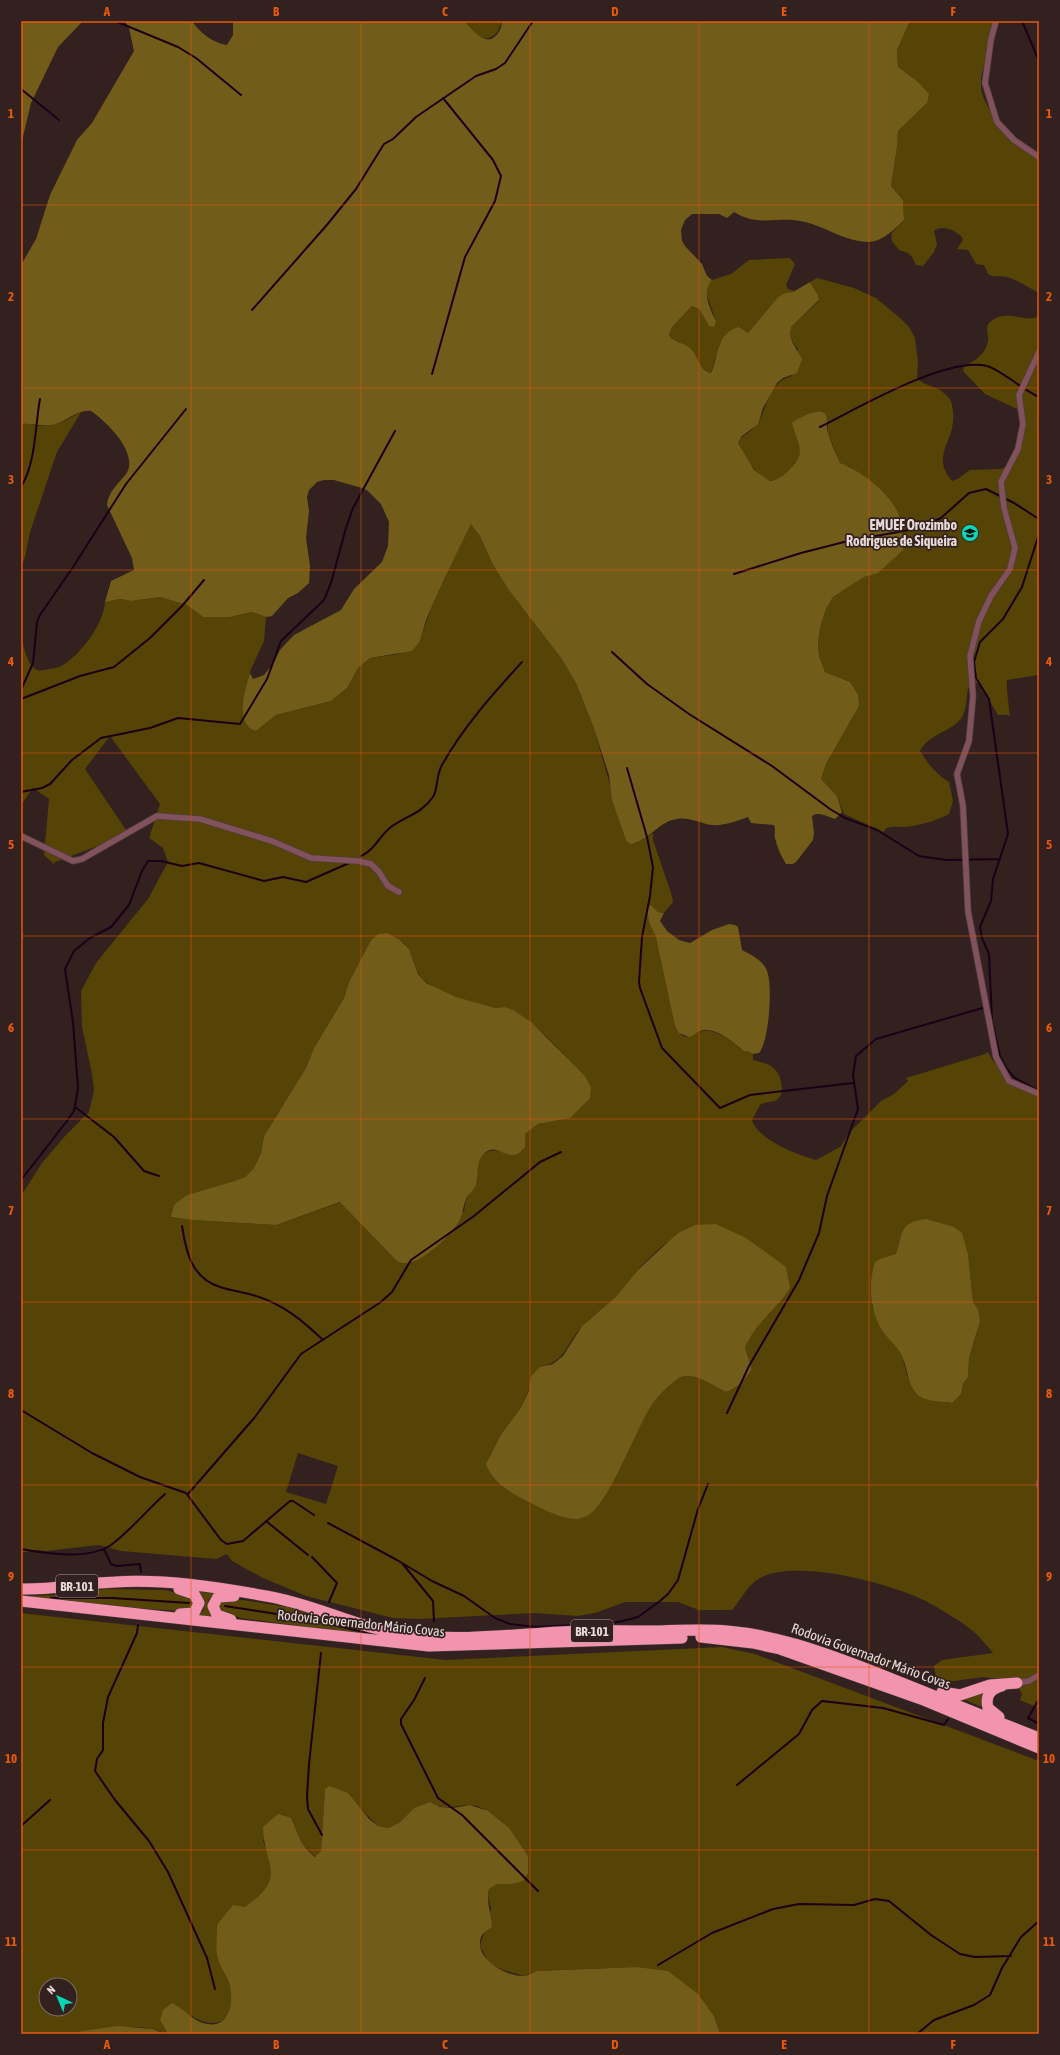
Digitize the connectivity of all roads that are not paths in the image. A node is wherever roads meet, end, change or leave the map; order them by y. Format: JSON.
{"nodes":[{"id":1,"x":996,"y":21,"type":"edge"},
{"id":2,"x":1039,"y":157,"type":"edge"},
{"id":3,"x":1039,"y":352,"type":"edge"},
{"id":4,"x":21,"y":836,"type":"edge"},
{"id":5,"x":399,"y":892,"type":"dead end"},
{"id":6,"x":1039,"y":1094,"type":"edge"},
{"id":7,"x":1039,"y":1482,"type":"edge"},
{"id":8,"x":1039,"y":1486,"type":"edge"},
{"id":9,"x":133,"y":1581,"type":"junction"},
{"id":10,"x":21,"y":1590,"type":"edge"},
{"id":11,"x":21,"y":1600,"type":"edge"},
{"id":12,"x":290,"y":1601,"type":"junction"},
{"id":13,"x":131,"y":1613,"type":"junction"},
{"id":14,"x":289,"y":1630,"type":"junction"},
{"id":15,"x":865,"y":1669,"type":"junction"},
{"id":16,"x":1039,"y":1676,"type":"edge"},
{"id":17,"x":1017,"y":1683,"type":"junction"},
{"id":18,"x":1039,"y":1737,"type":"edge"},
{"id":19,"x":1039,"y":1748,"type":"edge"}],
"edges":[{"from":1,"to":2,"type":"street"},
{"from":3,"to":6,"type":"street"},
{"from":4,"to":5,"type":"street"},
{"from":7,"to":8,"type":"street"},
{"from":9,"to":10,"type":"highway","name":"Rodovia Governador Mário Covas","number":"BR-101"},
{"from":9,"to":12,"type":"highway","name":"Rodovia Governador Mário Covas","number":"BR-101"},
{"from":9,"to":13,"type":"highway"},
{"from":11,"to":13,"type":"highway","name":"Rodovia Governador Mário Covas","number":"BR-101"},
{"from":12,"to":14,"type":"highway"},
{"from":12,"to":15,"type":"highway","name":"Rodovia Governador Mário Covas","number":"BR-101"},
{"from":13,"to":14,"type":"highway","name":"Rodovia Governador Mário Covas","number":"BR-101"},
{"from":14,"to":19,"type":"highway","name":"Rodovia Governador Mário Covas","number":"BR-101"},
{"from":15,"to":17,"type":"highway"},
{"from":15,"to":18,"type":"highway","name":"Rodovia Governador Mário Covas","number":"BR-101"},
{"from":16,"to":17,"type":"street"},
{"from":17,"to":18,"type":"highway"}]}
